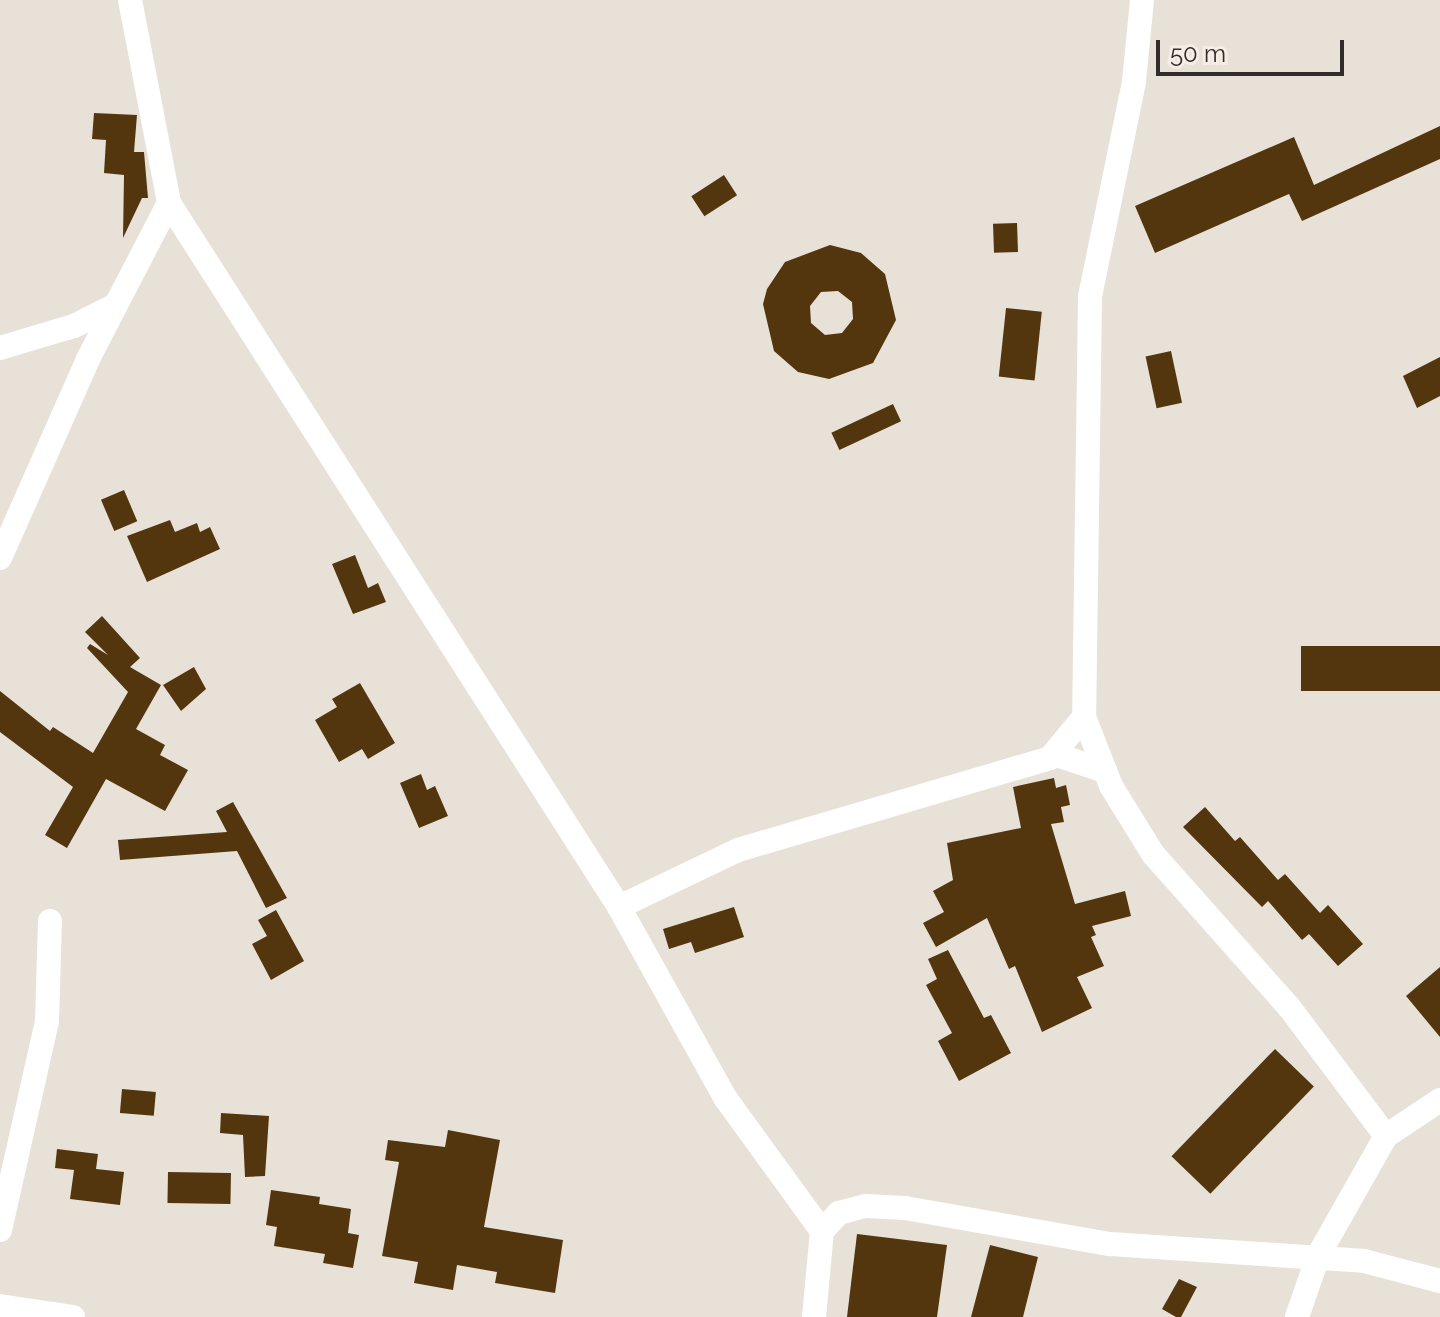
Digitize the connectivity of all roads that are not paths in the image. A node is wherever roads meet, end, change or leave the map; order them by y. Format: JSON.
{"nodes":[{"id":1,"x":130,"y":0,"type":"edge"},
{"id":2,"x":1142,"y":0,"type":"edge"},
{"id":3,"x":169,"y":203,"type":"junction"},
{"id":4,"x":114,"y":306,"type":"junction"},
{"id":5,"x":0,"y":348,"type":"edge"},
{"id":6,"x":0,"y":558,"type":"edge"},
{"id":7,"x":1084,"y":717,"type":"junction"},
{"id":8,"x":1054,"y":754,"type":"junction"},
{"id":9,"x":1105,"y":771,"type":"junction"},
{"id":10,"x":619,"y":907,"type":"junction"},
{"id":11,"x":50,"y":921,"type":"dead end"},
{"id":12,"x":1440,"y":1100,"type":"edge"},
{"id":13,"x":1386,"y":1136,"type":"junction"},
{"id":14,"x":0,"y":1230,"type":"edge"},
{"id":15,"x":822,"y":1231,"type":"junction"},
{"id":16,"x":1318,"y":1256,"type":"junction"},
{"id":17,"x":1440,"y":1281,"type":"edge"},
{"id":18,"x":0,"y":1306,"type":"edge"},
{"id":19,"x":73,"y":1317,"type":"edge"},
{"id":20,"x":814,"y":1317,"type":"edge"},
{"id":21,"x":1297,"y":1317,"type":"edge"}],
"edges":[{"from":1,"to":3,"type":"street"},
{"from":2,"to":7,"type":"street"},
{"from":3,"to":4,"type":"street"},
{"from":3,"to":10,"type":"street"},
{"from":4,"to":5,"type":"street"},
{"from":4,"to":6,"type":"street"},
{"from":7,"to":8,"type":"street"},
{"from":7,"to":9,"type":"street"},
{"from":8,"to":9,"type":"street"},
{"from":8,"to":10,"type":"street"},
{"from":9,"to":13,"type":"street"},
{"from":10,"to":15,"type":"street"},
{"from":11,"to":14,"type":"street"},
{"from":12,"to":13,"type":"street"},
{"from":13,"to":16,"type":"street"},
{"from":15,"to":16,"type":"street"},
{"from":15,"to":20,"type":"street"},
{"from":16,"to":17,"type":"street"},
{"from":16,"to":21,"type":"street"},
{"from":18,"to":19,"type":"street"}]}
